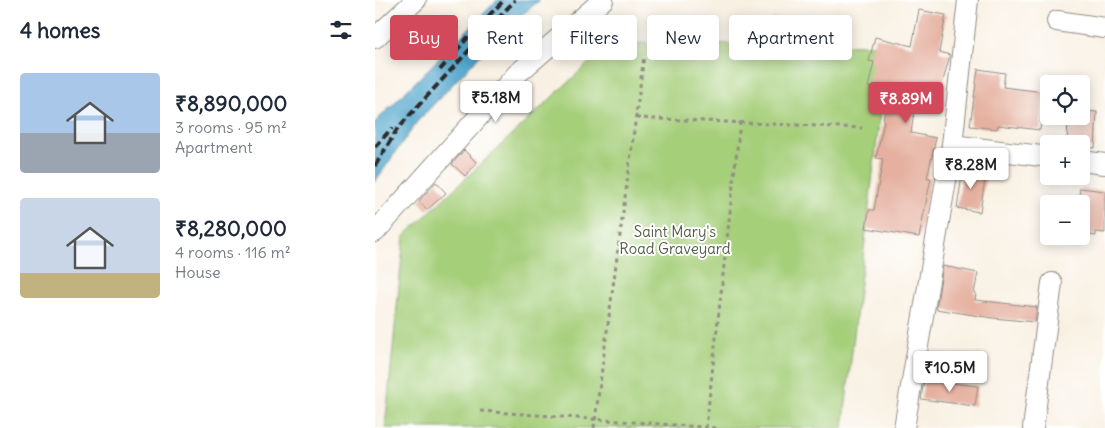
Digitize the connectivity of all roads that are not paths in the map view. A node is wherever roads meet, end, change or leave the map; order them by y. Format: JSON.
{"nodes":[{"id":1,"x":416,"y":0,"type":"edge"},
{"id":2,"x":603,"y":0,"type":"edge"},
{"id":3,"x":968,"y":0,"type":"edge"},
{"id":4,"x":1057,"y":22,"type":"dead end"},
{"id":5,"x":1105,"y":28,"type":"edge"},
{"id":6,"x":375,"y":38,"type":"edge"},
{"id":7,"x":952,"y":146,"type":"junction"},
{"id":8,"x":1040,"y":156,"type":"edge"},
{"id":9,"x":1090,"y":162,"type":"edge"},
{"id":10,"x":1105,"y":164,"type":"edge"},
{"id":11,"x":375,"y":232,"type":"edge"},
{"id":12,"x":1052,"y":283,"type":"dead end"},
{"id":13,"x":904,"y":428,"type":"edge"},
{"id":14,"x":1033,"y":428,"type":"edge"}],
"edges":[{"from":1,"to":6,"type":"street"},
{"from":2,"to":11,"type":"street"},
{"from":3,"to":7,"type":"street"},
{"from":4,"to":5,"type":"street"},
{"from":7,"to":8,"type":"street"},
{"from":7,"to":13,"type":"street"},
{"from":9,"to":10,"type":"street"},
{"from":12,"to":14,"type":"street"}]}
